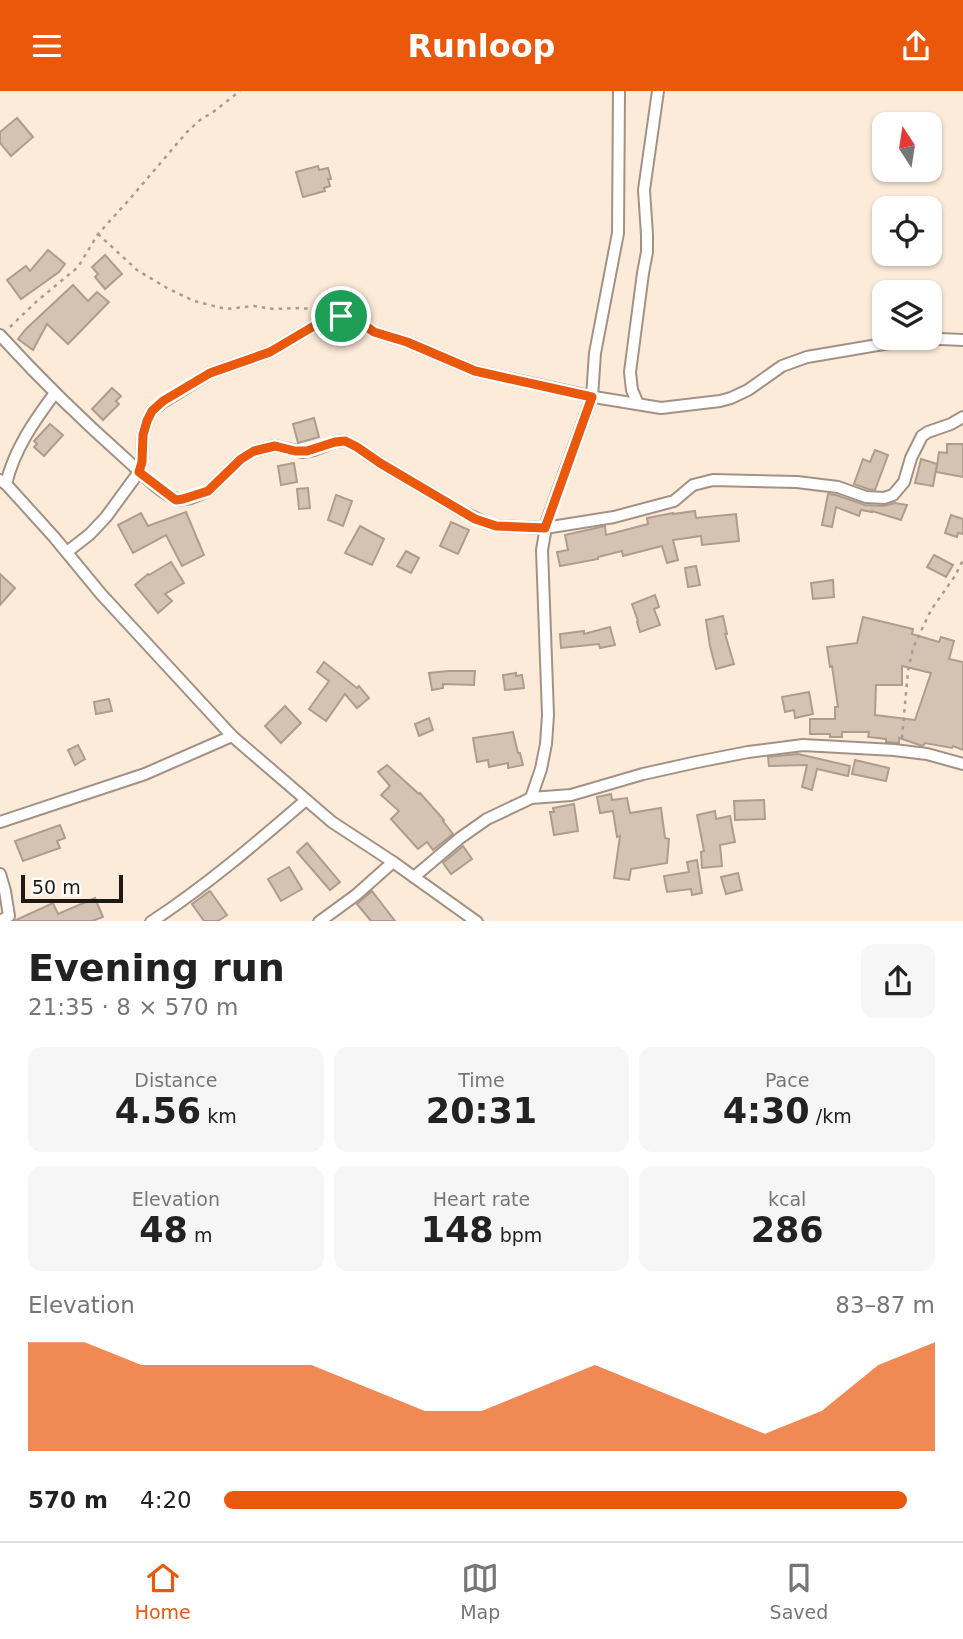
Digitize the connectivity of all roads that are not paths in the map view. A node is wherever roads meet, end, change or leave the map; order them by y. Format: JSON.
{"nodes":[{"id":1,"x":619,"y":91,"type":"edge"},
{"id":2,"x":658,"y":91,"type":"edge"},
{"id":3,"x":1,"y":338,"type":"edge"},
{"id":4,"x":963,"y":340,"type":"edge"},
{"id":5,"x":55,"y":393,"type":"junction"},
{"id":6,"x":592,"y":397,"type":"junction"},
{"id":7,"x":638,"y":404,"type":"junction"},
{"id":8,"x":963,"y":417,"type":"edge"},
{"id":9,"x":139,"y":472,"type":"junction"},
{"id":10,"x":3,"y":482,"type":"edge"},
{"id":11,"x":545,"y":528,"type":"junction"},
{"id":12,"x":67,"y":552,"type":"junction"},
{"id":13,"x":232,"y":736,"type":"junction"},
{"id":14,"x":963,"y":764,"type":"edge"},
{"id":15,"x":531,"y":799,"type":"junction"},
{"id":16,"x":306,"y":800,"type":"junction"},
{"id":17,"x":0,"y":822,"type":"edge"},
{"id":18,"x":393,"y":862,"type":"junction"},
{"id":19,"x":0,"y":874,"type":"edge"},
{"id":20,"x":414,"y":877,"type":"junction"},
{"id":21,"x":6,"y":920,"type":"edge"},
{"id":22,"x":151,"y":921,"type":"edge"},
{"id":23,"x":320,"y":921,"type":"edge"},
{"id":24,"x":476,"y":921,"type":"edge"}],
"edges":[{"from":1,"to":6,"type":"street"},
{"from":2,"to":7,"type":"street"},
{"from":3,"to":5,"type":"street"},
{"from":4,"to":7,"type":"street"},
{"from":5,"to":9,"type":"street"},
{"from":5,"to":10,"type":"street"},
{"from":6,"to":7,"type":"street"},
{"from":6,"to":9,"type":"street"},
{"from":6,"to":11,"type":"street"},
{"from":8,"to":11,"type":"street"},
{"from":9,"to":11,"type":"street"},
{"from":9,"to":12,"type":"street"},
{"from":10,"to":12,"type":"street"},
{"from":11,"to":15,"type":"street"},
{"from":12,"to":13,"type":"street"},
{"from":13,"to":16,"type":"street"},
{"from":13,"to":17,"type":"street"},
{"from":14,"to":15,"type":"street"},
{"from":15,"to":20,"type":"street"},
{"from":16,"to":18,"type":"street"},
{"from":16,"to":22,"type":"street"},
{"from":18,"to":20,"type":"street"},
{"from":18,"to":23,"type":"street"},
{"from":19,"to":21,"type":"street"},
{"from":20,"to":24,"type":"street"}]}
